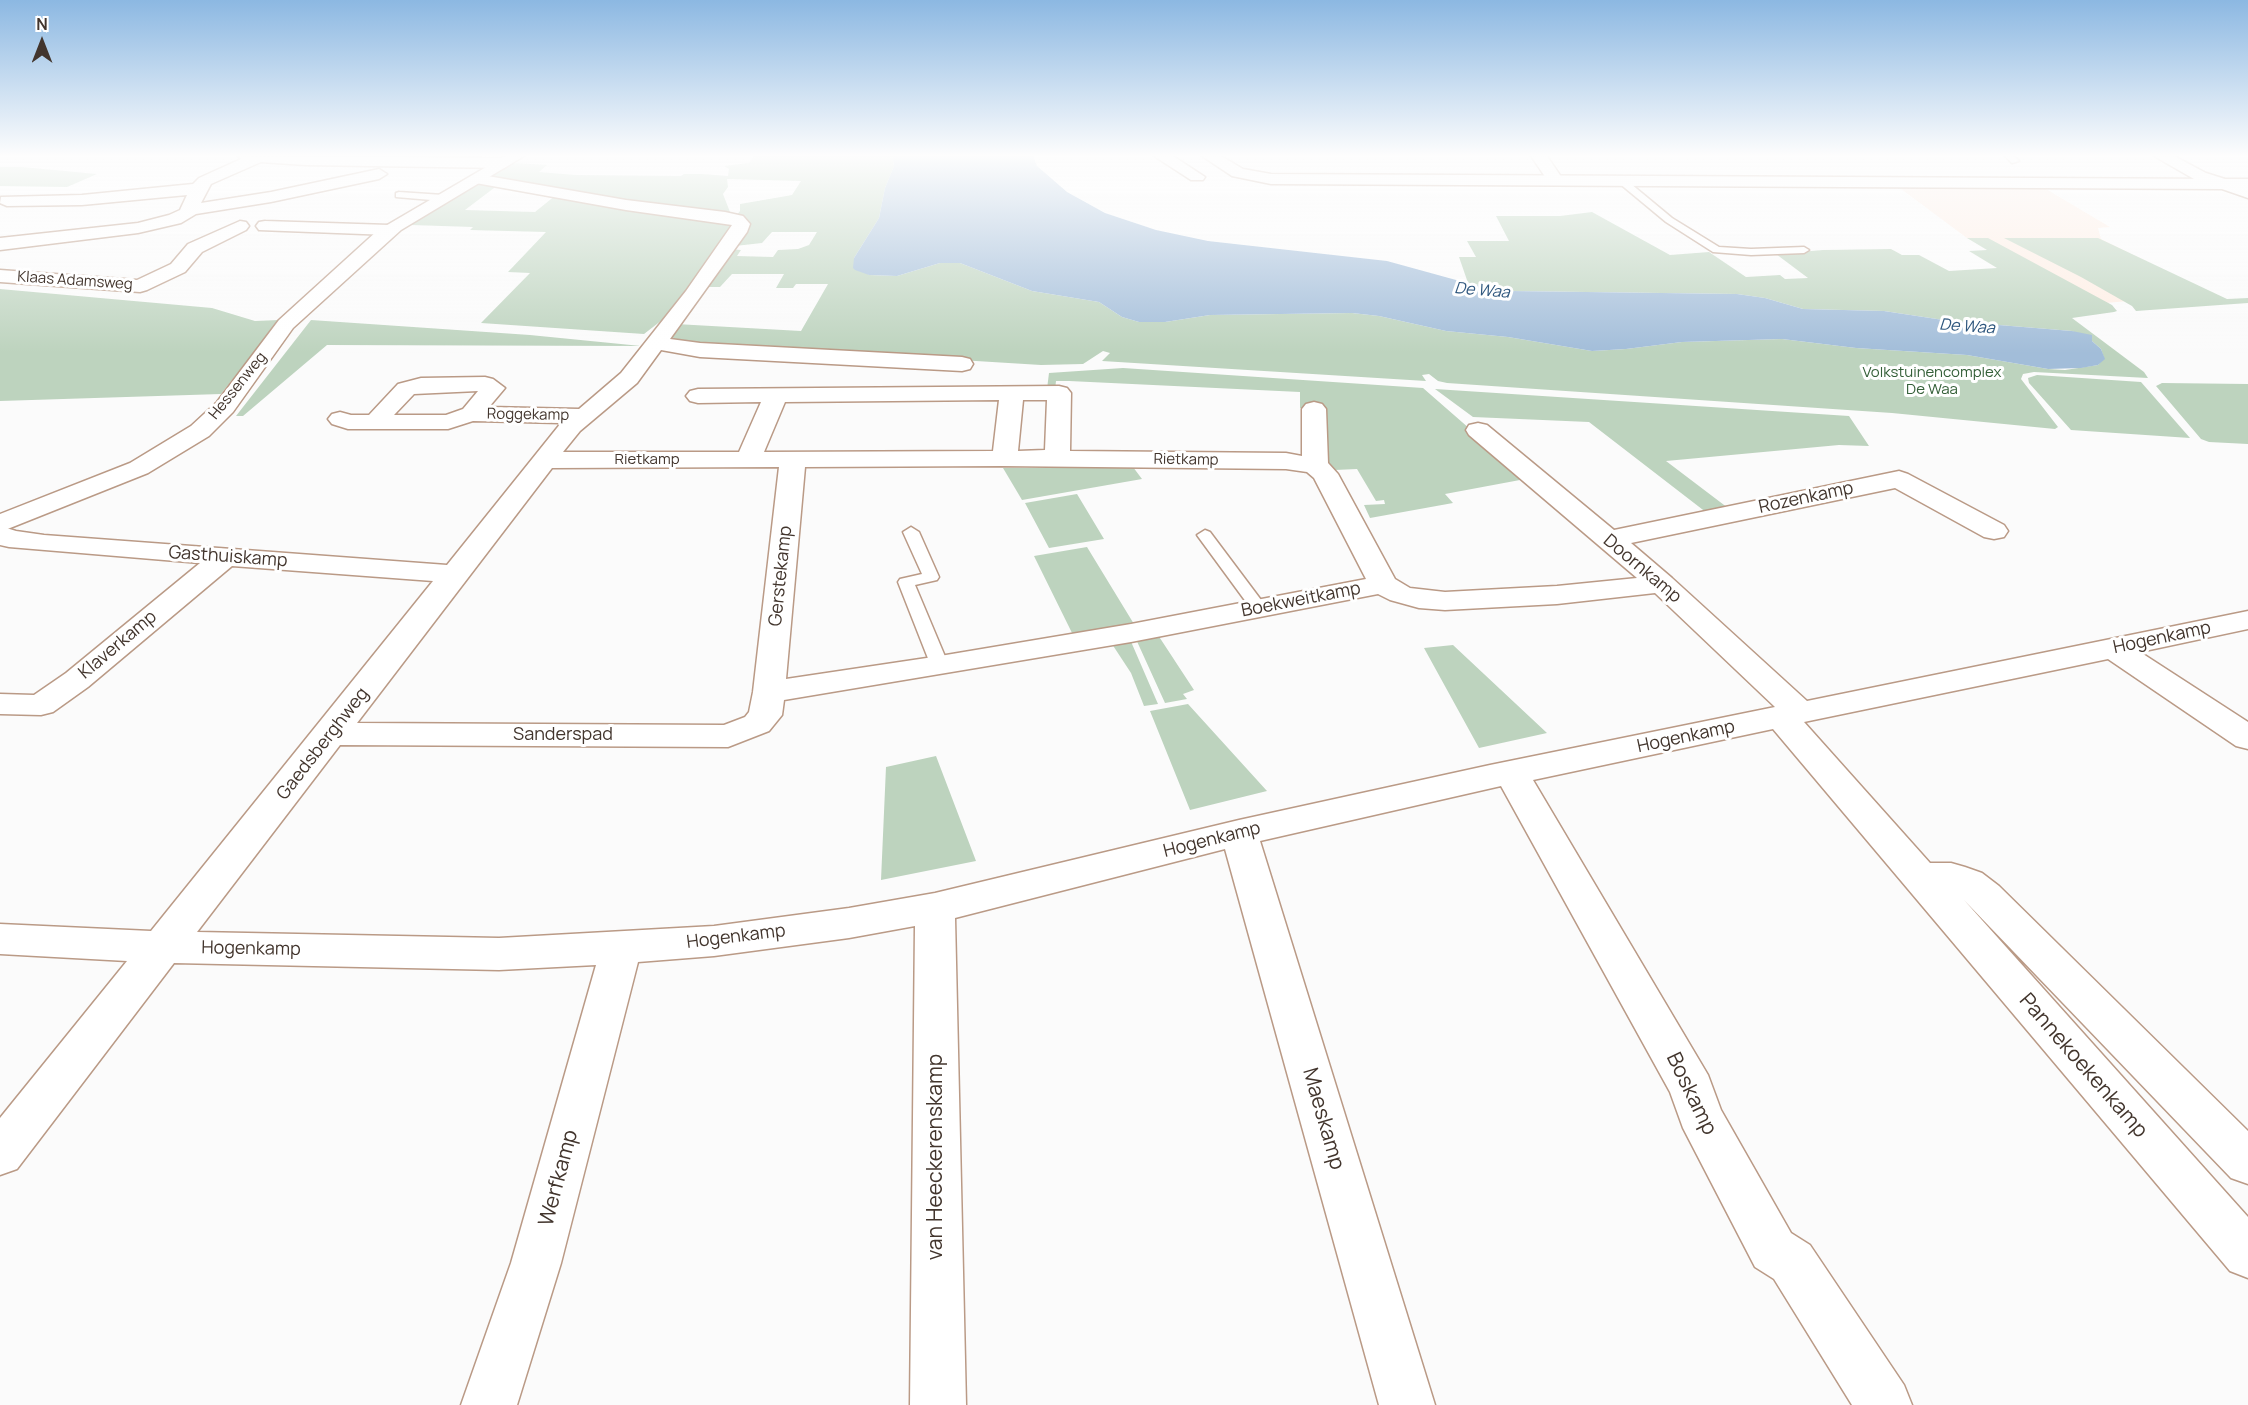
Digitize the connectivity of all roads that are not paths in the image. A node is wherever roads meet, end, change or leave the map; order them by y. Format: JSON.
{"nodes":[{"id":1,"x":165,"y":222,"type":"joint"},
{"id":2,"x":403,"y":222,"type":"edge"},
{"id":3,"x":739,"y":222,"type":"edge"},
{"id":4,"x":1672,"y":222,"type":"edge"},
{"id":5,"x":255,"y":226,"type":"junction"},
{"id":6,"x":389,"y":230,"type":"junction"},
{"id":7,"x":3,"y":246,"type":"edge"},
{"id":8,"x":1804,"y":250,"type":"dead end"},
{"id":9,"x":0,"y":276,"type":"edge"},
{"id":10,"x":655,"y":343,"type":"junction"},
{"id":11,"x":962,"y":364,"type":"dead end"},
{"id":12,"x":1012,"y":394,"type":"junction"},
{"id":13,"x":776,"y":395,"type":"junction"},
{"id":14,"x":698,"y":396,"type":"dead end"},
{"id":15,"x":1314,"y":409,"type":"dead end"},
{"id":16,"x":471,"y":414,"type":"junction"},
{"id":17,"x":584,"y":416,"type":"junction"},
{"id":18,"x":340,"y":419,"type":"dead end"},
{"id":19,"x":387,"y":422,"type":"junction"},
{"id":20,"x":1478,"y":430,"type":"dead end"},
{"id":21,"x":1057,"y":458,"type":"junction"},
{"id":22,"x":793,"y":459,"type":"junction"},
{"id":23,"x":1004,"y":459,"type":"junction"},
{"id":24,"x":545,"y":460,"type":"junction"},
{"id":25,"x":748,"y":460,"type":"junction"},
{"id":26,"x":1314,"y":466,"type":"junction"},
{"id":27,"x":0,"y":524,"type":"edge"},
{"id":28,"x":1994,"y":531,"type":"dead end"},
{"id":29,"x":911,"y":532,"type":"dead end"},
{"id":30,"x":0,"y":534,"type":"edge"},
{"id":31,"x":1205,"y":535,"type":"dead end"},
{"id":32,"x":1606,"y":540,"type":"junction"},
{"id":33,"x":226,"y":556,"type":"junction"},
{"id":34,"x":457,"y":574,"type":"junction"},
{"id":35,"x":1383,"y":584,"type":"junction"},
{"id":36,"x":1662,"y":584,"type":"junction"},
{"id":37,"x":1258,"y":607,"type":"junction"},
{"id":38,"x":2248,"y":620,"type":"edge"},
{"id":39,"x":2113,"y":648,"type":"junction"},
{"id":40,"x":940,"y":666,"type":"junction"},
{"id":41,"x":769,"y":692,"type":"junction"},
{"id":42,"x":0,"y":704,"type":"edge"},
{"id":43,"x":1791,"y":715,"type":"junction"},
{"id":44,"x":331,"y":734,"type":"junction"},
{"id":45,"x":2248,"y":738,"type":"edge"},
{"id":46,"x":1511,"y":773,"type":"junction"},
{"id":47,"x":1239,"y":833,"type":"junction"},
{"id":48,"x":1919,"y":876,"type":"junction"},
{"id":49,"x":935,"y":908,"type":"junction"},
{"id":50,"x":0,"y":939,"type":"edge"},
{"id":51,"x":163,"y":947,"type":"junction"},
{"id":52,"x":621,"y":948,"type":"junction"},
{"id":53,"x":0,"y":1154,"type":"edge"},
{"id":54,"x":2248,"y":1163,"type":"edge"},
{"id":55,"x":2248,"y":1254,"type":"edge"},
{"id":56,"x":489,"y":1405,"type":"edge"},
{"id":57,"x":938,"y":1405,"type":"edge"},
{"id":58,"x":1407,"y":1405,"type":"edge"},
{"id":59,"x":1884,"y":1405,"type":"edge"}],
"edges":[{"from":1,"to":5,"type":"street"},
{"from":1,"to":7,"type":"street"},
{"from":2,"to":6,"type":"street","name":"Hessenweg"},
{"from":3,"to":10,"type":"street","name":"Gaedsberghweg"},
{"from":4,"to":8,"type":"lane"},
{"from":5,"to":6,"type":"street"},
{"from":5,"to":9,"type":"street","name":"Klaas Adamsweg"},
{"from":6,"to":27,"type":"street","name":"Hessenweg"},
{"from":10,"to":11,"type":"street"},
{"from":10,"to":17,"type":"street","name":"Gaedsberghweg"},
{"from":12,"to":13,"type":"street"},
{"from":12,"to":21,"type":"street"},
{"from":12,"to":23,"type":"street"},
{"from":13,"to":14,"type":"street"},
{"from":13,"to":25,"type":"street"},
{"from":15,"to":26,"type":"street"},
{"from":16,"to":17,"type":"street","name":"Roggekamp"},
{"from":16,"to":19,"type":"street","name":"Roggekamp"},
{"from":16,"to":19,"type":"street","name":"Roggekamp"},
{"from":17,"to":24,"type":"street","name":"Gaedsberghweg"},
{"from":18,"to":19,"type":"street","name":"Roggekamp"},
{"from":20,"to":32,"type":"street","name":"Doornkamp"},
{"from":21,"to":23,"type":"street","name":"Rietkamp"},
{"from":21,"to":26,"type":"street","name":"Rietkamp"},
{"from":22,"to":23,"type":"street","name":"Rietkamp"},
{"from":22,"to":25,"type":"street","name":"Rietkamp"},
{"from":22,"to":41,"type":"street","name":"Gerstekamp"},
{"from":24,"to":25,"type":"street","name":"Rietkamp"},
{"from":24,"to":34,"type":"street","name":"Gaedsberghweg"},
{"from":26,"to":35,"type":"street"},
{"from":28,"to":32,"type":"street","name":"Rozenkamp"},
{"from":29,"to":40,"type":"lane"},
{"from":30,"to":33,"type":"street","name":"Gasthuiskamp"},
{"from":31,"to":37,"type":"lane"},
{"from":32,"to":36,"type":"street","name":"Doornkamp"},
{"from":33,"to":34,"type":"street","name":"Gasthuiskamp"},
{"from":33,"to":42,"type":"street","name":"Klaverkamp"},
{"from":34,"to":44,"type":"street","name":"Gaedsberghweg"},
{"from":35,"to":36,"type":"street","name":"Boekweitkamp"},
{"from":35,"to":37,"type":"street","name":"Boekweitkamp"},
{"from":36,"to":43,"type":"street","name":"Doornkamp"},
{"from":37,"to":40,"type":"street","name":"Boekweitkamp"},
{"from":38,"to":39,"type":"street","name":"Hogenkamp"},
{"from":39,"to":43,"type":"street","name":"Hogenkamp"},
{"from":39,"to":45,"type":"street"},
{"from":40,"to":41,"type":"street","name":"Boekweitkamp"},
{"from":41,"to":44,"type":"street","name":"Sanderspad"},
{"from":43,"to":46,"type":"street","name":"Hogenkamp"},
{"from":43,"to":48,"type":"street","name":"Pannekoekenkamp"},
{"from":44,"to":51,"type":"street","name":"Gaedsberghweg"},
{"from":46,"to":47,"type":"street","name":"Hogenkamp"},
{"from":46,"to":59,"type":"street","name":"Boskamp"},
{"from":47,"to":49,"type":"street","name":"Hogenkamp"},
{"from":47,"to":58,"type":"street","name":"Maeskamp"},
{"from":48,"to":54,"type":"street"},
{"from":48,"to":55,"type":"street","name":"Pannekoekenkamp"},
{"from":49,"to":52,"type":"street","name":"Hogenkamp"},
{"from":49,"to":57,"type":"street","name":"van Heeckerenskamp"},
{"from":50,"to":51,"type":"street","name":"Hogenkamp"},
{"from":51,"to":52,"type":"street","name":"Hogenkamp"},
{"from":51,"to":53,"type":"street","name":"Gaedsberghweg"},
{"from":52,"to":56,"type":"street","name":"Werfkamp"}]}
